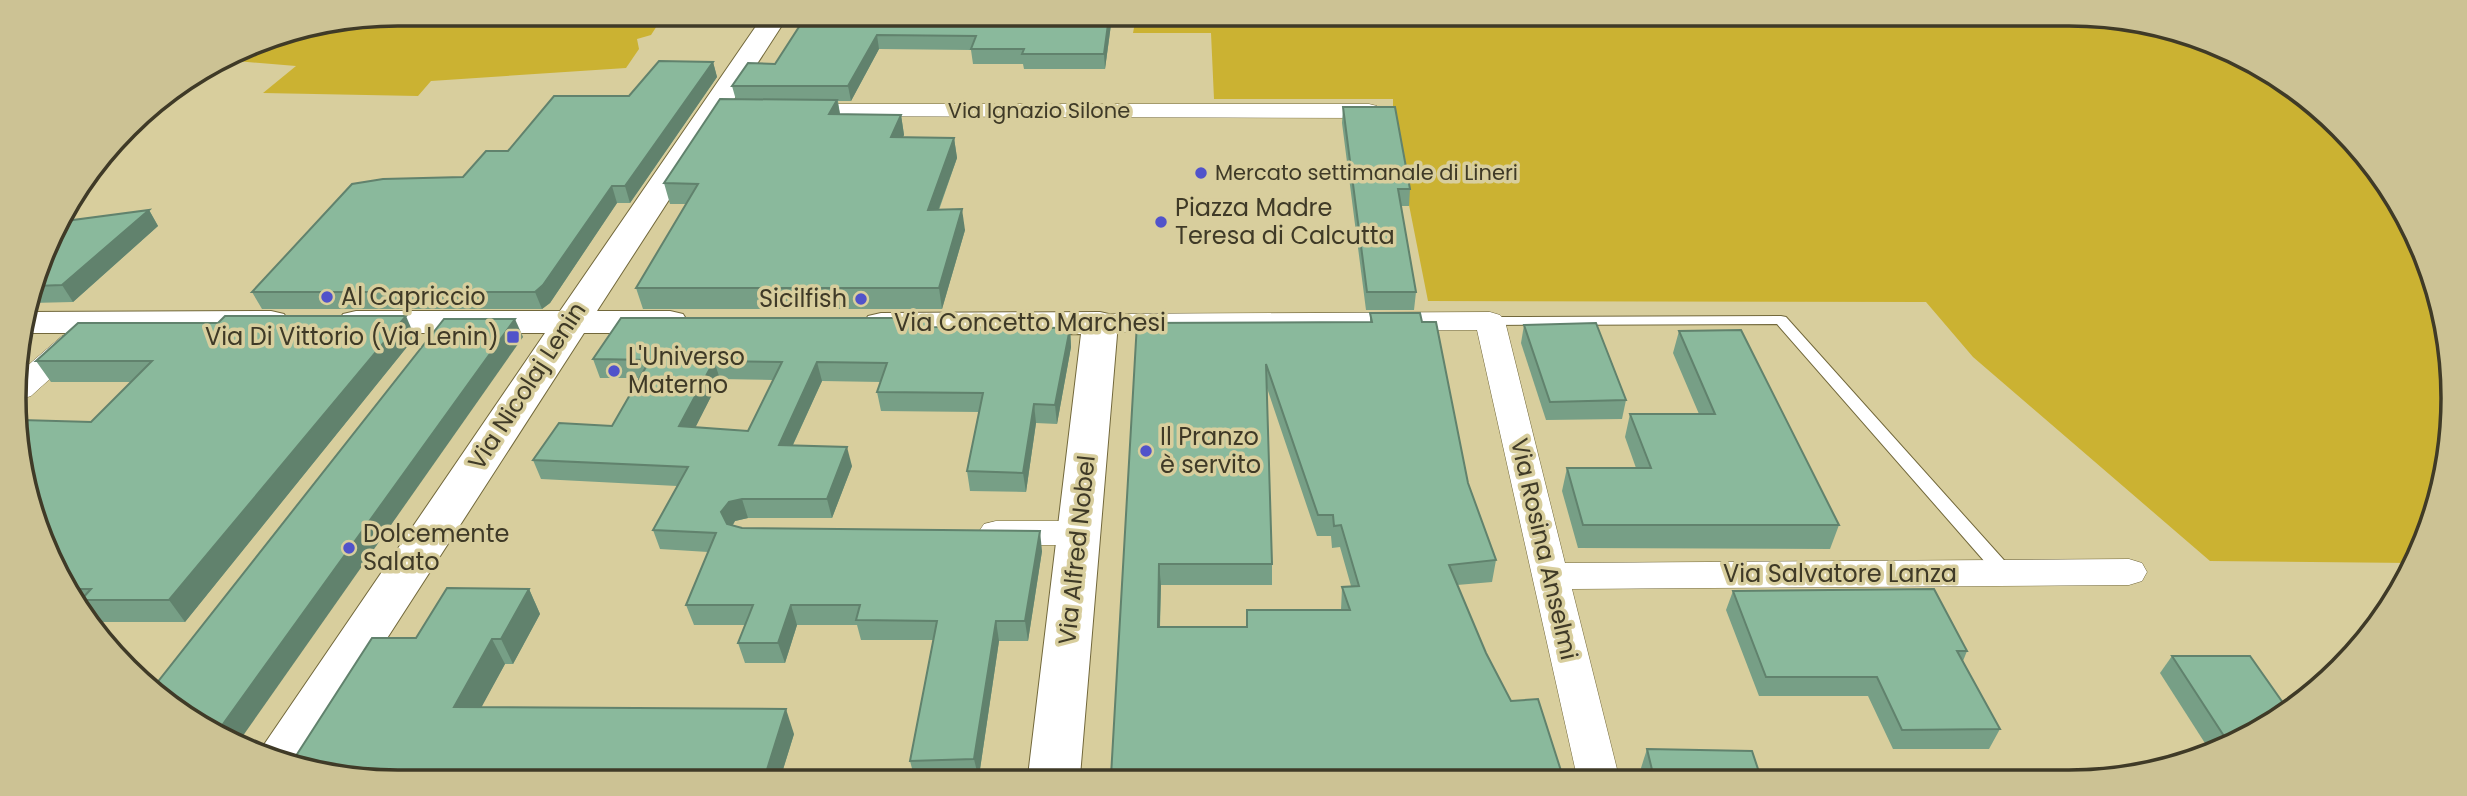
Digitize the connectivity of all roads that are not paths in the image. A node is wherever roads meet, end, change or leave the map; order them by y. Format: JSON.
{"nodes":[{"id":1,"x":768,"y":26,"type":"edge"},
{"id":2,"x":709,"y":111,"type":"junction"},
{"id":3,"x":744,"y":111,"type":"edge"},
{"id":4,"x":771,"y":111,"type":"edge"},
{"id":5,"x":1369,"y":111,"type":"edge"},
{"id":6,"x":446,"y":321,"type":"junction"},
{"id":7,"x":570,"y":321,"type":"junction"},
{"id":8,"x":1490,"y":321,"type":"junction"},
{"id":9,"x":95,"y":322,"type":"junction"},
{"id":10,"x":34,"y":323,"type":"edge"},
{"id":11,"x":710,"y":323,"type":"edge"},
{"id":12,"x":845,"y":323,"type":"edge"},
{"id":13,"x":1100,"y":323,"type":"junction"},
{"id":14,"x":421,"y":354,"type":"edge"},
{"id":15,"x":27,"y":383,"type":"edge"},
{"id":16,"x":957,"y":533,"type":"edge"},
{"id":17,"x":1079,"y":533,"type":"junction"},
{"id":18,"x":2129,"y":572,"type":"dead end"},
{"id":19,"x":2005,"y":573,"type":"junction"},
{"id":20,"x":1551,"y":576,"type":"junction"},
{"id":21,"x":286,"y":752,"type":"edge"},
{"id":22,"x":1055,"y":770,"type":"edge"},
{"id":23,"x":1596,"y":770,"type":"edge"}],
"edges":[{"from":1,"to":2,"type":"main road","name":"Via Nicolaj Lenin"},
{"from":2,"to":3,"type":"street"},
{"from":2,"to":7,"type":"main road","name":"Via Nicolaj Lenin"},
{"from":4,"to":5,"type":"street","name":"Via Ignazio Silone"},
{"from":6,"to":7,"type":"main road"},
{"from":6,"to":9,"type":"main road"},
{"from":6,"to":14,"type":"street"},
{"from":7,"to":11,"type":"main road"},
{"from":7,"to":21,"type":"main road","name":"Via Nicolaj Lenin"},
{"from":8,"to":13,"type":"street","name":"Via Concetto Marchesi"},
{"from":8,"to":19,"type":"lane"},
{"from":8,"to":20,"type":"street","name":"Via Rosina Anselmi"},
{"from":9,"to":10,"type":"main road"},
{"from":9,"to":15,"type":"street"},
{"from":12,"to":13,"type":"main road","name":"Via Concetto Marchesi"},
{"from":13,"to":17,"type":"main road","name":"Via Alfred Nobel"},
{"from":16,"to":17,"type":"street"},
{"from":17,"to":22,"type":"main road","name":"Via Alfred Nobel"},
{"from":18,"to":19,"type":"street","name":"Via Salvatore Lanza"},
{"from":19,"to":20,"type":"street","name":"Via Salvatore Lanza"},
{"from":20,"to":23,"type":"street","name":"Via Rosina Anselmi"}]}
